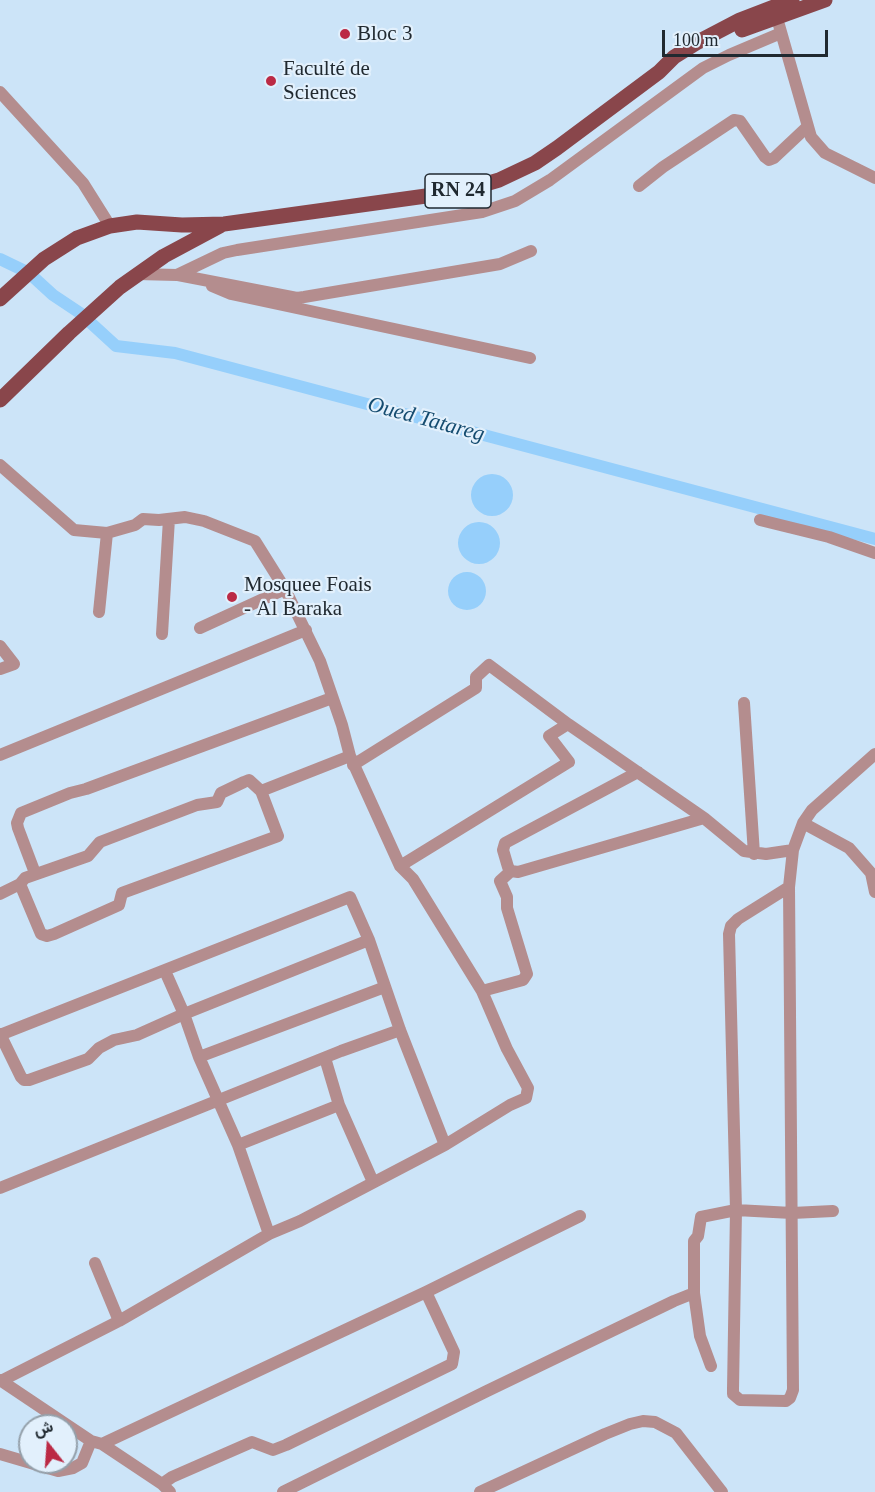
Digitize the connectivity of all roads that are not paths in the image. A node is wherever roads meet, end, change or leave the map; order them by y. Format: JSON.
{"nodes":[{"id":1,"x":792,"y":0,"type":"edge"},
{"id":2,"x":825,"y":0,"type":"edge"},
{"id":3,"x":775,"y":12,"type":"junction"},
{"id":4,"x":781,"y":33,"type":"junction"},
{"id":5,"x":0,"y":92,"type":"edge"},
{"id":6,"x":807,"y":127,"type":"junction"},
{"id":7,"x":875,"y":178,"type":"edge"},
{"id":8,"x":639,"y":186,"type":"dead end"},
{"id":9,"x":224,"y":224,"type":"junction"},
{"id":10,"x":110,"y":226,"type":"junction"},
{"id":11,"x":531,"y":250,"type":"dead end"},
{"id":12,"x":137,"y":274,"type":"junction"},
{"id":13,"x":177,"y":274,"type":"junction"},
{"id":14,"x":201,"y":279,"type":"junction"},
{"id":15,"x":0,"y":299,"type":"edge"},
{"id":16,"x":530,"y":358,"type":"dead end"},
{"id":17,"x":0,"y":400,"type":"edge"},
{"id":18,"x":0,"y":465,"type":"edge"},
{"id":19,"x":169,"y":519,"type":"junction"},
{"id":20,"x":759,"y":520,"type":"dead end"},
{"id":21,"x":107,"y":533,"type":"junction"},
{"id":22,"x":875,"y":553,"type":"edge"},
{"id":23,"x":285,"y":589,"type":"junction"},
{"id":24,"x":99,"y":612,"type":"dead end"},
{"id":25,"x":200,"y":628,"type":"dead end"},
{"id":26,"x":306,"y":630,"type":"junction"},
{"id":27,"x":162,"y":634,"type":"dead end"},
{"id":28,"x":0,"y":646,"type":"edge"},
{"id":29,"x":0,"y":669,"type":"edge"},
{"id":30,"x":332,"y":698,"type":"junction"},
{"id":31,"x":744,"y":703,"type":"dead end"},
{"id":32,"x":567,"y":724,"type":"junction"},
{"id":33,"x":875,"y":754,"type":"edge"},
{"id":34,"x":0,"y":755,"type":"edge"},
{"id":35,"x":352,"y":760,"type":"junction"},
{"id":36,"x":638,"y":772,"type":"junction"},
{"id":37,"x":261,"y":791,"type":"junction"},
{"id":38,"x":704,"y":818,"type":"junction"},
{"id":39,"x":803,"y":823,"type":"junction"},
{"id":40,"x":793,"y":850,"type":"junction"},
{"id":41,"x":754,"y":854,"type":"junction"},
{"id":42,"x":400,"y":866,"type":"junction"},
{"id":43,"x":511,"y":871,"type":"junction"},
{"id":44,"x":36,"y":873,"type":"junction"},
{"id":45,"x":20,"y":884,"type":"junction"},
{"id":46,"x":789,"y":887,"type":"junction"},
{"id":47,"x":875,"y":892,"type":"edge"},
{"id":48,"x":0,"y":894,"type":"edge"},
{"id":49,"x":369,"y":940,"type":"junction"},
{"id":50,"x":165,"y":970,"type":"junction"},
{"id":51,"x":386,"y":987,"type":"junction"},
{"id":52,"x":482,"y":991,"type":"junction"},
{"id":53,"x":184,"y":1014,"type":"junction"},
{"id":54,"x":400,"y":1030,"type":"junction"},
{"id":55,"x":1,"y":1041,"type":"edge"},
{"id":56,"x":199,"y":1057,"type":"junction"},
{"id":57,"x":325,"y":1058,"type":"junction"},
{"id":58,"x":219,"y":1101,"type":"junction"},
{"id":59,"x":339,"y":1105,"type":"junction"},
{"id":60,"x":238,"y":1145,"type":"junction"},
{"id":61,"x":445,"y":1145,"type":"junction"},
{"id":62,"x":373,"y":1182,"type":"junction"},
{"id":63,"x":0,"y":1188,"type":"edge"},
{"id":64,"x":736,"y":1210,"type":"junction"},
{"id":65,"x":833,"y":1211,"type":"dead end"},
{"id":66,"x":792,"y":1213,"type":"junction"},
{"id":67,"x":580,"y":1216,"type":"dead end"},
{"id":68,"x":269,"y":1234,"type":"junction"},
{"id":69,"x":95,"y":1263,"type":"dead end"},
{"id":70,"x":426,"y":1292,"type":"junction"},
{"id":71,"x":694,"y":1293,"type":"junction"},
{"id":72,"x":119,"y":1321,"type":"junction"},
{"id":73,"x":711,"y":1366,"type":"dead end"},
{"id":74,"x":1,"y":1381,"type":"edge"},
{"id":75,"x":96,"y":1442,"type":"junction"},
{"id":76,"x":0,"y":1454,"type":"edge"},
{"id":77,"x":166,"y":1488,"type":"edge"},
{"id":78,"x":283,"y":1492,"type":"edge"},
{"id":79,"x":480,"y":1492,"type":"edge"},
{"id":80,"x":722,"y":1492,"type":"edge"}],
"edges":[{"from":1,"to":3,"type":"main road","number":"RN 24"},
{"from":2,"to":3,"type":"main road","number":"RN 24"},
{"from":3,"to":4,"type":"street"},
{"from":3,"to":9,"type":"main road","number":"RN 24"},
{"from":4,"to":6,"type":"street"},
{"from":4,"to":13,"type":"street"},
{"from":5,"to":10,"type":"street"},
{"from":6,"to":7,"type":"street"},
{"from":6,"to":8,"type":"street"},
{"from":9,"to":10,"type":"main road","number":"RN 24"},
{"from":9,"to":12,"type":"main road","number":"RN 24"},
{"from":10,"to":15,"type":"main road","number":"RN 24"},
{"from":11,"to":14,"type":"street"},
{"from":12,"to":13,"type":"street"},
{"from":12,"to":17,"type":"main road","number":"RN 24"},
{"from":13,"to":14,"type":"street"},
{"from":14,"to":16,"type":"street"},
{"from":18,"to":21,"type":"street"},
{"from":19,"to":21,"type":"street"},
{"from":19,"to":23,"type":"street"},
{"from":19,"to":27,"type":"street"},
{"from":20,"to":22,"type":"street"},
{"from":21,"to":24,"type":"street"},
{"from":23,"to":25,"type":"street"},
{"from":23,"to":26,"type":"street"},
{"from":26,"to":30,"type":"street"},
{"from":26,"to":34,"type":"street"},
{"from":28,"to":29,"type":"street"},
{"from":30,"to":35,"type":"street"},
{"from":30,"to":44,"type":"street"},
{"from":31,"to":41,"type":"street"},
{"from":32,"to":35,"type":"street"},
{"from":32,"to":36,"type":"street"},
{"from":32,"to":42,"type":"street"},
{"from":33,"to":39,"type":"street"},
{"from":35,"to":37,"type":"street"},
{"from":35,"to":42,"type":"street"},
{"from":36,"to":38,"type":"street"},
{"from":36,"to":43,"type":"street"},
{"from":37,"to":44,"type":"street"},
{"from":37,"to":45,"type":"street"},
{"from":38,"to":41,"type":"street"},
{"from":38,"to":43,"type":"street"},
{"from":39,"to":40,"type":"street"},
{"from":39,"to":47,"type":"street"},
{"from":40,"to":41,"type":"street"},
{"from":40,"to":46,"type":"street"},
{"from":42,"to":52,"type":"street"},
{"from":43,"to":52,"type":"street"},
{"from":44,"to":45,"type":"street"},
{"from":45,"to":48,"type":"street"},
{"from":46,"to":64,"type":"street"},
{"from":46,"to":66,"type":"street"},
{"from":49,"to":50,"type":"street"},
{"from":49,"to":51,"type":"street"},
{"from":49,"to":53,"type":"street"},
{"from":50,"to":53,"type":"street"},
{"from":50,"to":55,"type":"street"},
{"from":51,"to":54,"type":"street"},
{"from":51,"to":56,"type":"street"},
{"from":52,"to":61,"type":"street"},
{"from":53,"to":55,"type":"street"},
{"from":53,"to":56,"type":"street"},
{"from":54,"to":57,"type":"street"},
{"from":54,"to":61,"type":"street"},
{"from":56,"to":58,"type":"street"},
{"from":57,"to":58,"type":"street"},
{"from":57,"to":59,"type":"street"},
{"from":58,"to":60,"type":"street"},
{"from":58,"to":63,"type":"street"},
{"from":59,"to":60,"type":"street"},
{"from":59,"to":62,"type":"street"},
{"from":60,"to":68,"type":"street"},
{"from":61,"to":62,"type":"street"},
{"from":62,"to":68,"type":"street"},
{"from":64,"to":66,"type":"street"},
{"from":64,"to":66,"type":"street"},
{"from":64,"to":71,"type":"street"},
{"from":65,"to":66,"type":"street"},
{"from":67,"to":70,"type":"street"},
{"from":68,"to":72,"type":"street"},
{"from":69,"to":72,"type":"street"},
{"from":70,"to":75,"type":"street"},
{"from":70,"to":77,"type":"street"},
{"from":71,"to":73,"type":"street"},
{"from":71,"to":78,"type":"street"},
{"from":72,"to":74,"type":"street"},
{"from":74,"to":75,"type":"street"},
{"from":75,"to":76,"type":"street"},
{"from":75,"to":77,"type":"street"},
{"from":79,"to":80,"type":"street"}]}
